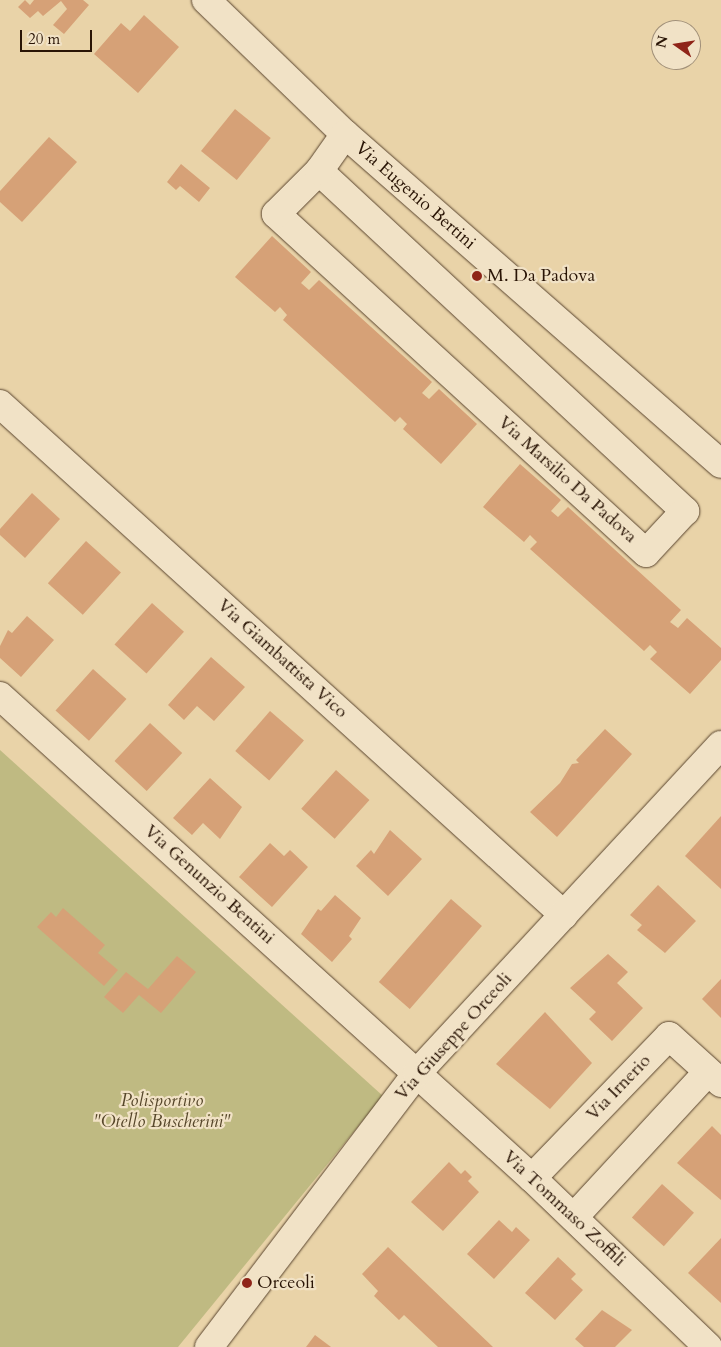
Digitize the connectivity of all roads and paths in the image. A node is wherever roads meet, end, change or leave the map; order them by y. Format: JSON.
{"nodes":[{"id":1,"x":206,"y":0,"type":"edge"},
{"id":2,"x":345,"y":134,"type":"junction"},
{"id":3,"x":319,"y":172,"type":"junction"},
{"id":4,"x":0,"y":404,"type":"edge"},
{"id":5,"x":721,"y":464,"type":"edge"},
{"id":6,"x":0,"y":696,"type":"edge"},
{"id":7,"x":721,"y":745,"type":"edge"},
{"id":8,"x":564,"y":914,"type":"junction"},
{"id":9,"x":417,"y":1074,"type":"junction"},
{"id":10,"x":715,"y":1077,"type":"edge"},
{"id":11,"x":532,"y":1178,"type":"junction"},
{"id":12,"x":574,"y":1217,"type":"junction"},
{"id":13,"x":209,"y":1347,"type":"edge"},
{"id":14,"x":708,"y":1347,"type":"edge"}],
"edges":[{"from":1,"to":2,"type":"street","name":"Via Eugenio Bertini"},
{"from":2,"to":3,"type":"street","name":"Via Marsilio Da Padova"},
{"from":2,"to":5,"type":"street","name":"Via Eugenio Bertini"},
{"from":3,"to":3,"type":"street","name":"Via Marsilio Da Padova"},
{"from":4,"to":8,"type":"street","name":"Via Giambattista Vico"},
{"from":6,"to":9,"type":"street","name":"Via Genunzio Bentini"},
{"from":7,"to":8,"type":"street","name":"Via Giuseppe Orceoli"},
{"from":8,"to":9,"type":"street","name":"Via Giuseppe Orceoli"},
{"from":9,"to":11,"type":"street","name":"Via Tommaso Zoffili"},
{"from":9,"to":13,"type":"street","name":"Via Giuseppe Orceoli"},
{"from":10,"to":11,"type":"street","name":"Via Irnerio"},
{"from":10,"to":12,"type":"street","name":"Via Irnerio"},
{"from":11,"to":12,"type":"street","name":"Via Tommaso Zoffili"},
{"from":12,"to":14,"type":"street","name":"Via Tommaso Zoffili"}]}
